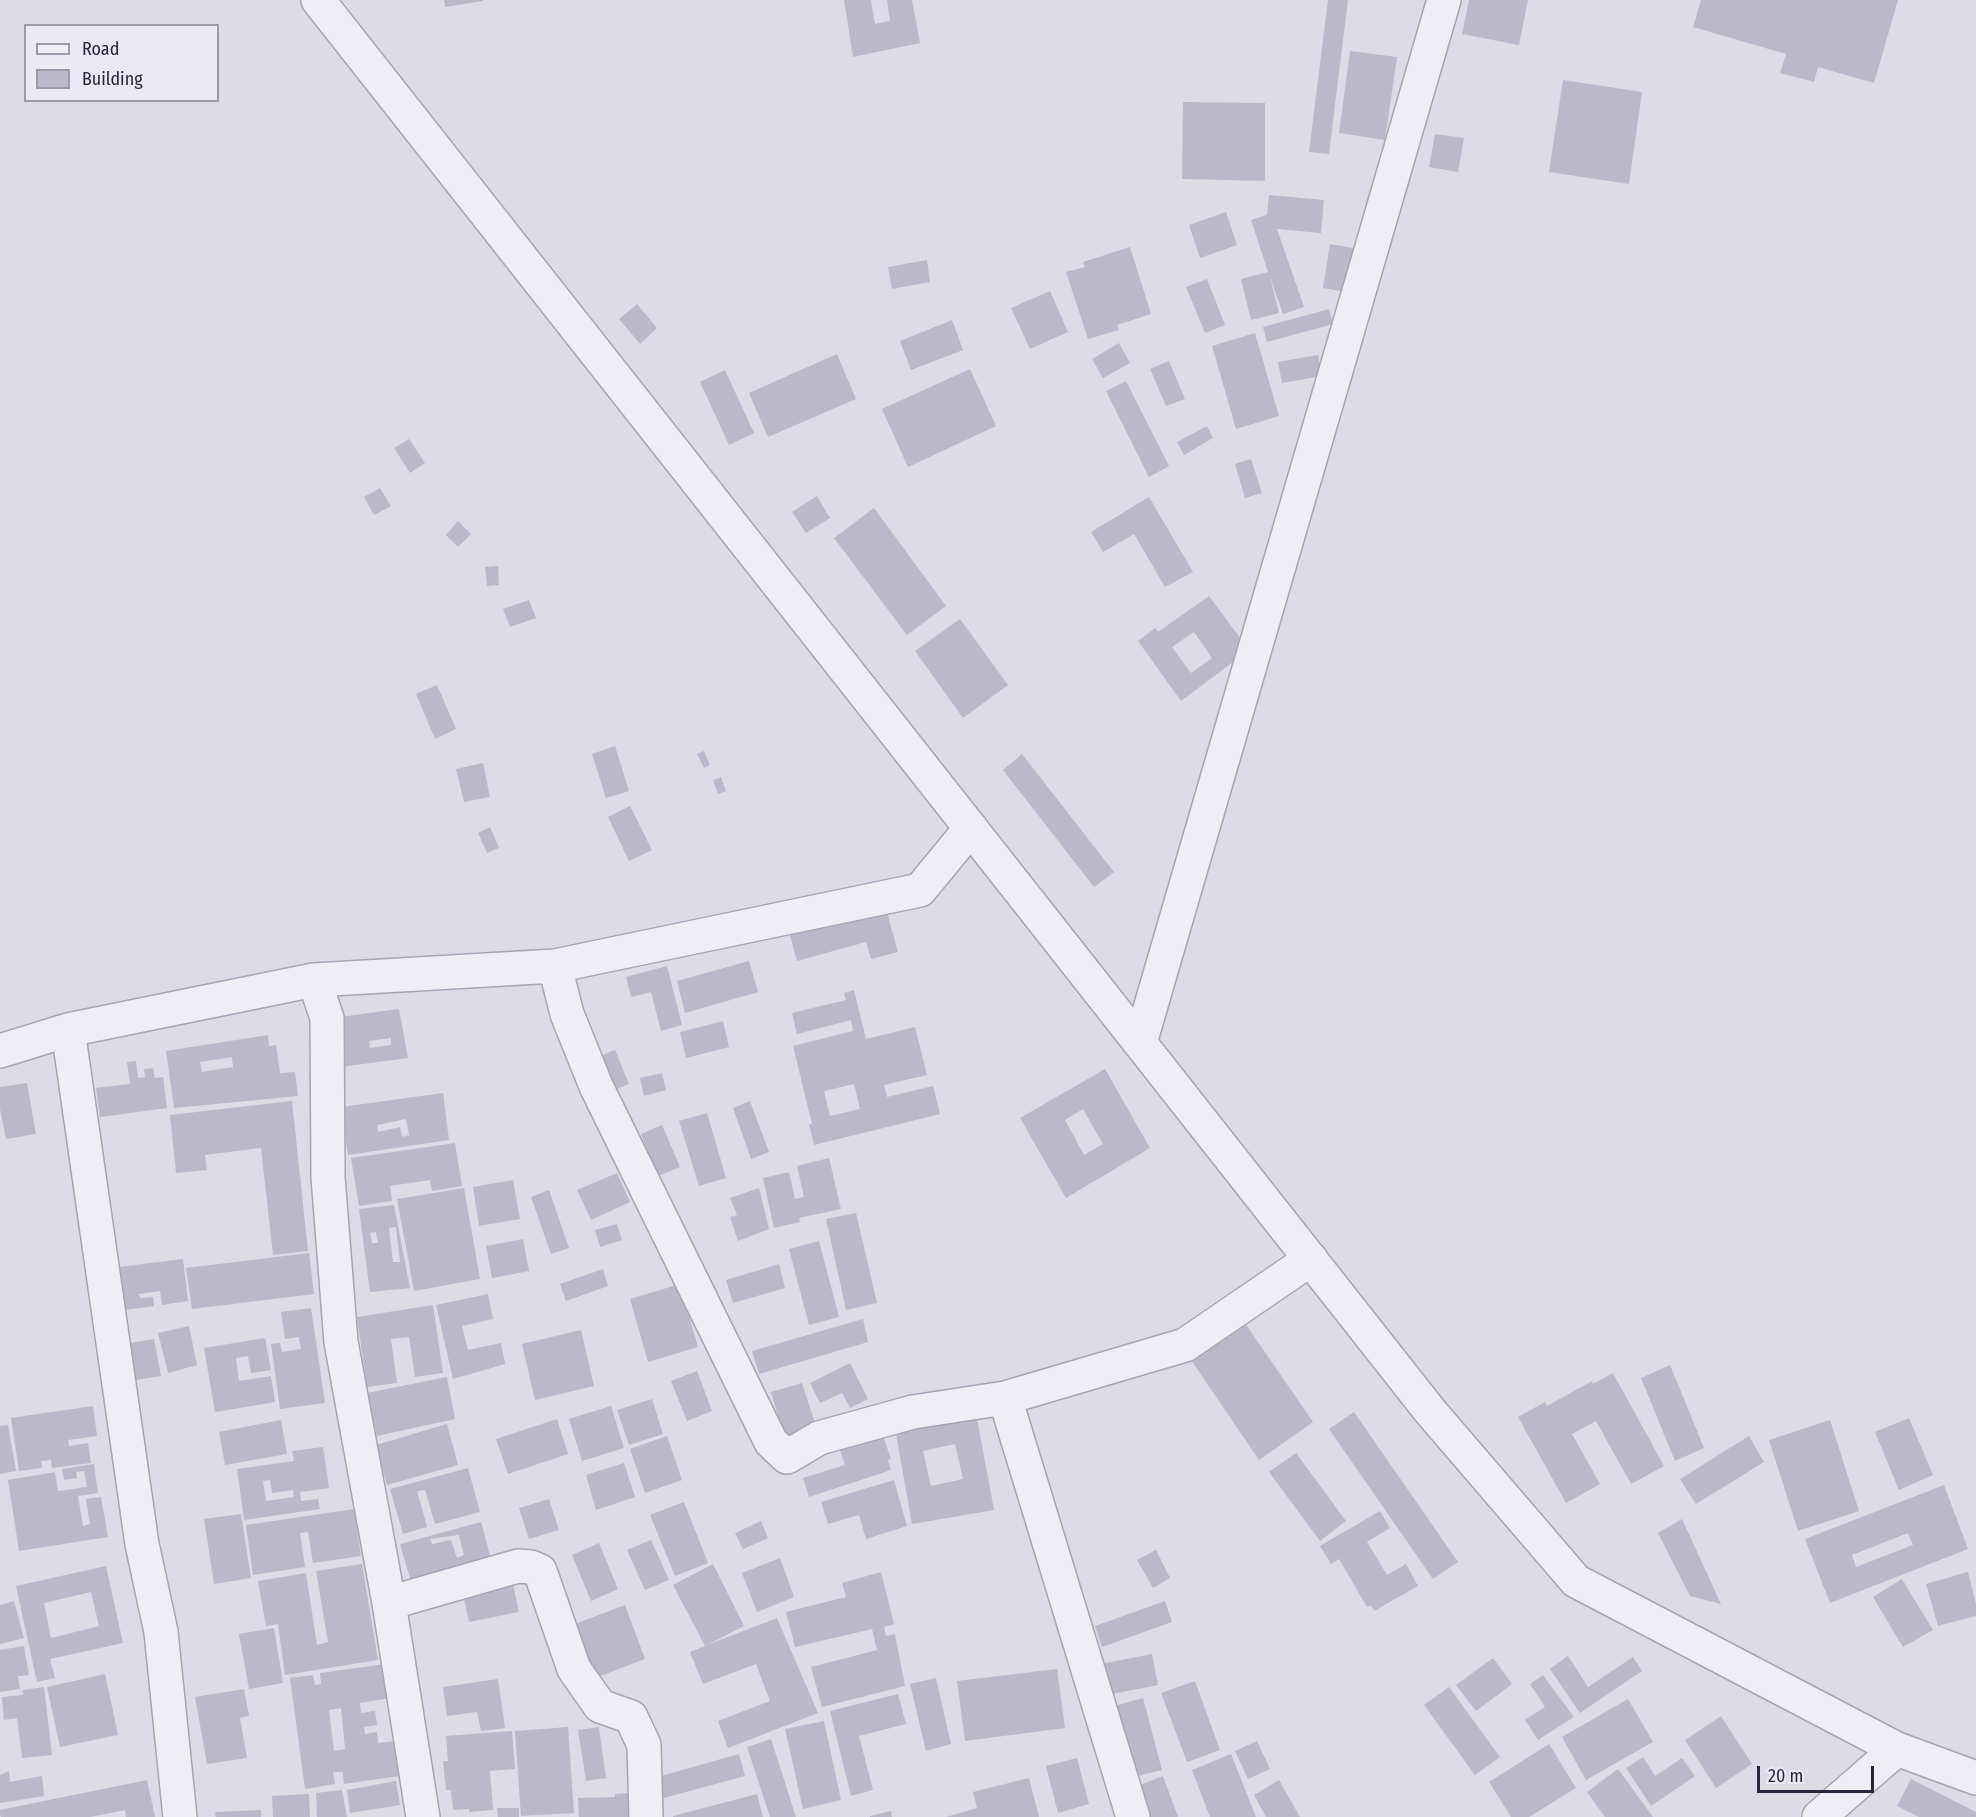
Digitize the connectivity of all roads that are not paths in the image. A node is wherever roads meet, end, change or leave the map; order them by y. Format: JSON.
{"nodes":[{"id":1,"x":318,"y":0,"type":"edge"},
{"id":2,"x":1444,"y":0,"type":"edge"},
{"id":3,"x":971,"y":828,"type":"junction"},
{"id":4,"x":555,"y":966,"type":"junction"},
{"id":5,"x":314,"y":980,"type":"junction"},
{"id":6,"x":68,"y":1030,"type":"junction"},
{"id":7,"x":1140,"y":1043,"type":"junction"},
{"id":8,"x":0,"y":1051,"type":"edge"},
{"id":9,"x":1311,"y":1259,"type":"junction"},
{"id":10,"x":1005,"y":1398,"type":"junction"},
{"id":11,"x":389,"y":1603,"type":"junction"},
{"id":12,"x":1897,"y":1749,"type":"junction"},
{"id":13,"x":1976,"y":1778,"type":"edge"},
{"id":14,"x":180,"y":1817,"type":"edge"},
{"id":15,"x":423,"y":1817,"type":"edge"},
{"id":16,"x":646,"y":1817,"type":"edge"},
{"id":17,"x":1133,"y":1817,"type":"edge"},
{"id":18,"x":1819,"y":1817,"type":"edge"}],
"edges":[{"from":1,"to":3,"type":"street"},
{"from":2,"to":7,"type":"street"},
{"from":3,"to":4,"type":"street"},
{"from":3,"to":7,"type":"street"},
{"from":4,"to":5,"type":"street"},
{"from":4,"to":10,"type":"street"},
{"from":5,"to":6,"type":"street"},
{"from":5,"to":11,"type":"street"},
{"from":6,"to":8,"type":"street"},
{"from":6,"to":14,"type":"street"},
{"from":7,"to":9,"type":"street"},
{"from":9,"to":10,"type":"street"},
{"from":9,"to":12,"type":"street"},
{"from":10,"to":17,"type":"street"},
{"from":11,"to":15,"type":"street"},
{"from":11,"to":16,"type":"street"},
{"from":12,"to":13,"type":"street"},
{"from":12,"to":18,"type":"street"}]}
